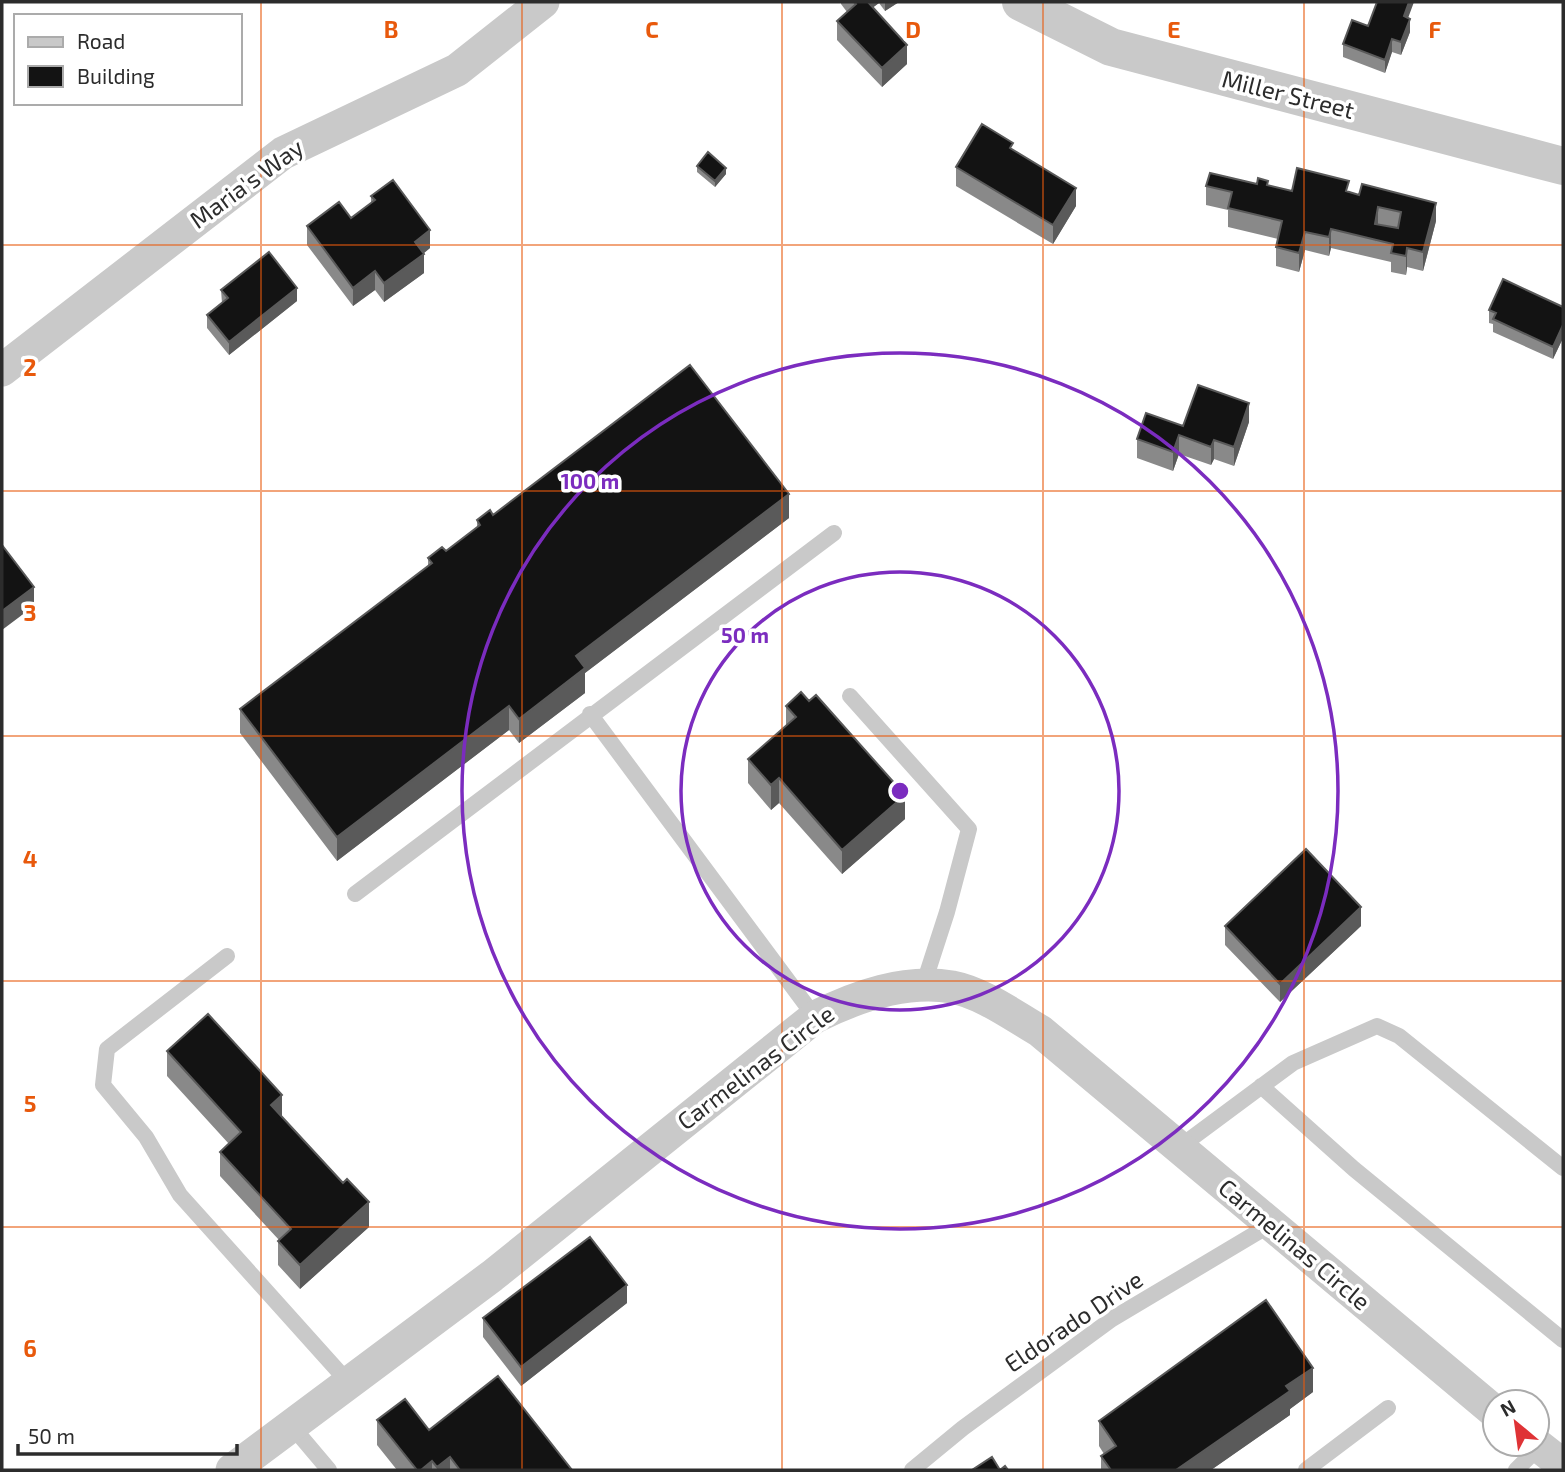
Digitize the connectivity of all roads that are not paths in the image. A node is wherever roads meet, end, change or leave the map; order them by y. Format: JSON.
{"nodes":[{"id":1,"x":543,"y":2,"type":"edge"},
{"id":2,"x":1021,"y":2,"type":"edge"},
{"id":3,"x":1563,"y":166,"type":"edge"},
{"id":4,"x":2,"y":370,"type":"edge"},
{"id":5,"x":834,"y":533,"type":"dead end"},
{"id":6,"x":849,"y":696,"type":"dead end"},
{"id":7,"x":590,"y":714,"type":"junction"},
{"id":8,"x":355,"y":894,"type":"dead end"},
{"id":9,"x":227,"y":956,"type":"dead end"},
{"id":10,"x":923,"y":986,"type":"junction"},
{"id":11,"x":816,"y":1017,"type":"junction"},
{"id":12,"x":1261,"y":1086,"type":"junction"},
{"id":13,"x":1177,"y":1149,"type":"junction"},
{"id":14,"x":1563,"y":1168,"type":"edge"},
{"id":15,"x":1270,"y":1225,"type":"junction"},
{"id":16,"x":1563,"y":1340,"type":"edge"},
{"id":17,"x":348,"y":1382,"type":"junction"},
{"id":18,"x":1481,"y":1400,"type":"edge"},
{"id":19,"x":1388,"y":1408,"type":"dead end"},
{"id":20,"x":291,"y":1425,"type":"junction"},
{"id":21,"x":1536,"y":1458,"type":"edge"},
{"id":22,"x":232,"y":1470,"type":"edge"},
{"id":23,"x":329,"y":1470,"type":"edge"},
{"id":24,"x":912,"y":1470,"type":"edge"},
{"id":25,"x":1307,"y":1470,"type":"edge"},
{"id":26,"x":1516,"y":1470,"type":"edge"}],
"edges":[{"from":1,"to":4,"type":"street","name":"Maria's Way"},
{"from":2,"to":3,"type":"street","name":"Miller Street"},
{"from":5,"to":7,"type":"lane"},
{"from":6,"to":10,"type":"lane"},
{"from":7,"to":8,"type":"lane"},
{"from":7,"to":11,"type":"lane"},
{"from":9,"to":17,"type":"lane"},
{"from":10,"to":11,"type":"street","name":"Carmelinas Circle"},
{"from":10,"to":13,"type":"street","name":"Carmelinas Circle"},
{"from":11,"to":17,"type":"street","name":"Carmelinas Circle"},
{"from":12,"to":13,"type":"lane"},
{"from":12,"to":14,"type":"lane"},
{"from":12,"to":16,"type":"lane"},
{"from":13,"to":15,"type":"street","name":"Carmelinas Circle"},
{"from":15,"to":18,"type":"street","name":"Carmelinas Circle"},
{"from":15,"to":24,"type":"lane","name":"Eldorado Drive"},
{"from":17,"to":20,"type":"street","name":"Carmelinas Circle"},
{"from":19,"to":25,"type":"lane"},
{"from":20,"to":22,"type":"street","name":"Carmelinas Circle"},
{"from":20,"to":23,"type":"lane"},
{"from":21,"to":26,"type":"lane"}]}
